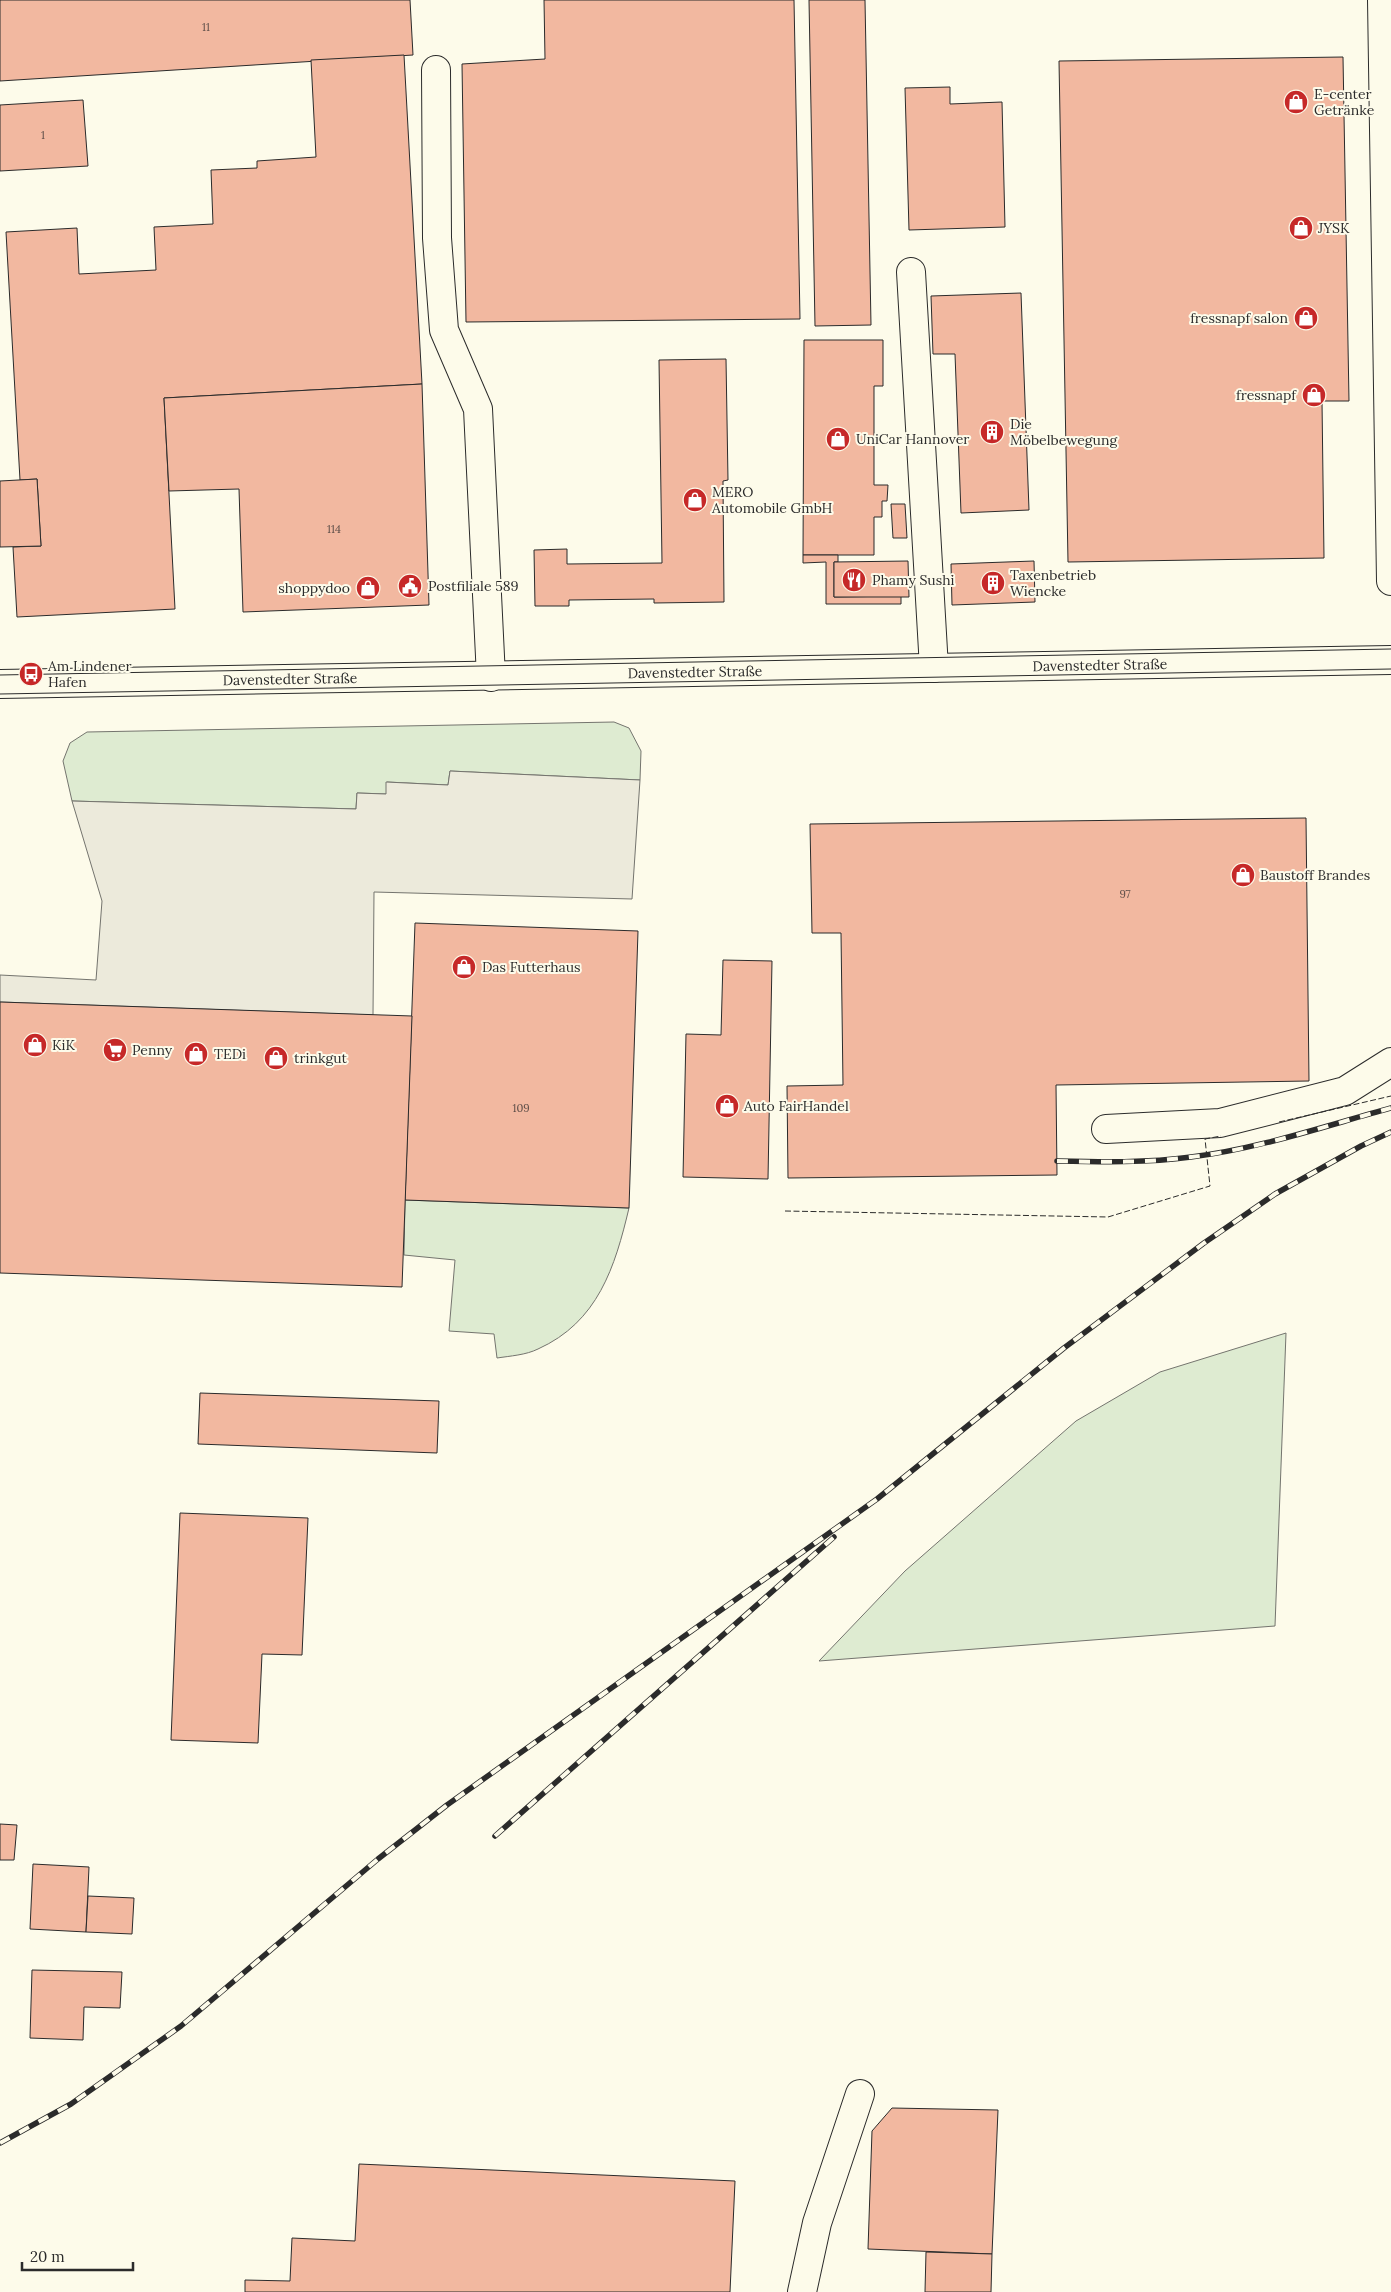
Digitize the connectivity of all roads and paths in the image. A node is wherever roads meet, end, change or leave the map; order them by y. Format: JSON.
{"nodes":[{"id":1,"x":1382,"y":0,"type":"edge"},
{"id":2,"x":436,"y":70,"type":"dead end"},
{"id":3,"x":912,"y":272,"type":"dead end"},
{"id":4,"x":1391,"y":581,"type":"edge"},
{"id":5,"x":1391,"y":660,"type":"edge"},
{"id":6,"x":934,"y":668,"type":"junction"},
{"id":7,"x":491,"y":677,"type":"junction"},
{"id":8,"x":0,"y":684,"type":"edge"},
{"id":9,"x":1391,"y":1062,"type":"edge"},
{"id":10,"x":1106,"y":1129,"type":"dead end"},
{"id":11,"x":860,"y":2094,"type":"dead end"},
{"id":12,"x":802,"y":2292,"type":"edge"}],
"edges":[{"from":1,"to":4,"type":"street"},
{"from":2,"to":7,"type":"street"},
{"from":3,"to":6,"type":"street"},
{"from":5,"to":6,"type":"street","name":"Davenstedter Straße"},
{"from":6,"to":7,"type":"street","name":"Davenstedter Straße"},
{"from":7,"to":8,"type":"street","name":"Davenstedter Straße"},
{"from":9,"to":10,"type":"street"},
{"from":11,"to":12,"type":"street"}]}
